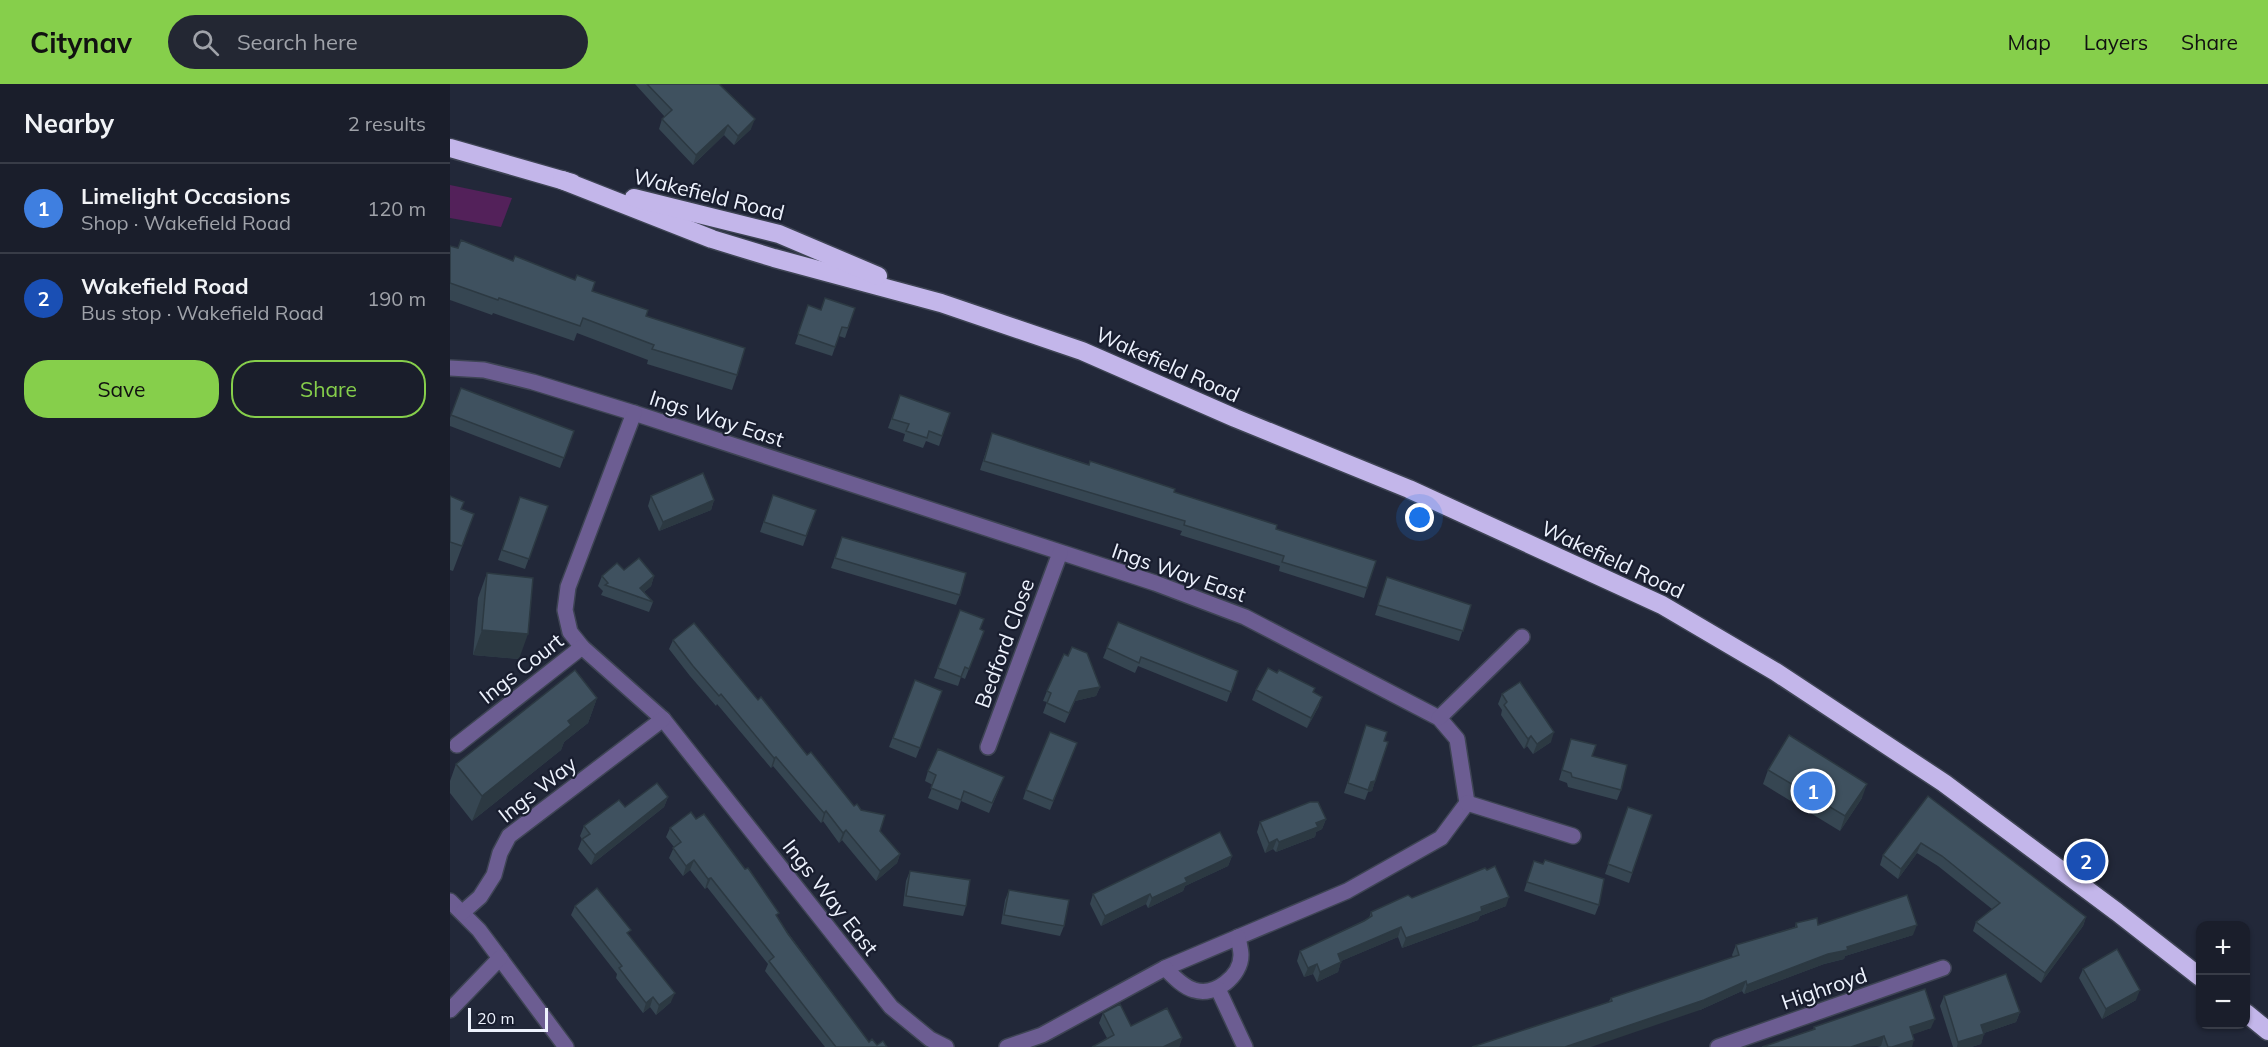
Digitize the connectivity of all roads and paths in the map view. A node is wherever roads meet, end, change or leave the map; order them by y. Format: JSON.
{"nodes":[{"id":1,"x":450,"y":148,"type":"edge"},
{"id":2,"x":450,"y":368,"type":"edge"},
{"id":3,"x":634,"y":413,"type":"junction"},
{"id":4,"x":1060,"y":553,"type":"junction"},
{"id":5,"x":1522,"y":637,"type":"dead end"},
{"id":6,"x":582,"y":647,"type":"junction"},
{"id":7,"x":1439,"y":718,"type":"junction"},
{"id":8,"x":663,"y":719,"type":"junction"},
{"id":9,"x":457,"y":745,"type":"dead end"},
{"id":10,"x":988,"y":747,"type":"dead end"},
{"id":11,"x":1467,"y":803,"type":"junction"},
{"id":12,"x":1573,"y":836,"type":"dead end"},
{"id":13,"x":450,"y":901,"type":"edge"},
{"id":14,"x":463,"y":912,"type":"junction"},
{"id":15,"x":1238,"y":937,"type":"junction"},
{"id":16,"x":500,"y":958,"type":"junction"},
{"id":17,"x":1165,"y":968,"type":"junction"},
{"id":18,"x":1943,"y":968,"type":"dead end"},
{"id":19,"x":2197,"y":975,"type":"edge"},
{"id":20,"x":1218,"y":988,"type":"junction"},
{"id":21,"x":450,"y":1010,"type":"edge"},
{"id":22,"x":2250,"y":1016,"type":"edge"},
{"id":23,"x":2268,"y":1031,"type":"edge"},
{"id":24,"x":566,"y":1047,"type":"edge"},
{"id":25,"x":946,"y":1047,"type":"edge"},
{"id":26,"x":1008,"y":1047,"type":"edge"},
{"id":27,"x":1245,"y":1047,"type":"edge"},
{"id":28,"x":1718,"y":1047,"type":"edge"}],
"edges":[{"from":1,"to":19,"type":"highway","name":"Wakefield Road"},
{"from":2,"to":3,"type":"street"},
{"from":3,"to":4,"type":"street","name":"Ings Way East"},
{"from":3,"to":6,"type":"street","name":"Ings Way East"},
{"from":4,"to":7,"type":"street","name":"Ings Way East"},
{"from":4,"to":10,"type":"street","name":"Bedford Close"},
{"from":5,"to":7,"type":"street"},
{"from":6,"to":8,"type":"street","name":"Ings Way East"},
{"from":6,"to":9,"type":"street","name":"Ings Court"},
{"from":7,"to":11,"type":"street","name":"Ings Way East"},
{"from":8,"to":14,"type":"street","name":"Ings Way"},
{"from":8,"to":25,"type":"street","name":"Ings Way East"},
{"from":11,"to":12,"type":"street"},
{"from":11,"to":15,"type":"street"},
{"from":13,"to":14,"type":"street"},
{"from":14,"to":16,"type":"street"},
{"from":15,"to":17,"type":"street"},
{"from":15,"to":20,"type":"street"},
{"from":16,"to":21,"type":"street"},
{"from":16,"to":24,"type":"street"},
{"from":17,"to":20,"type":"street"},
{"from":17,"to":26,"type":"street"},
{"from":18,"to":28,"type":"street","name":"Highroyd"},
{"from":20,"to":27,"type":"street"},
{"from":22,"to":23,"type":"highway"}]}
